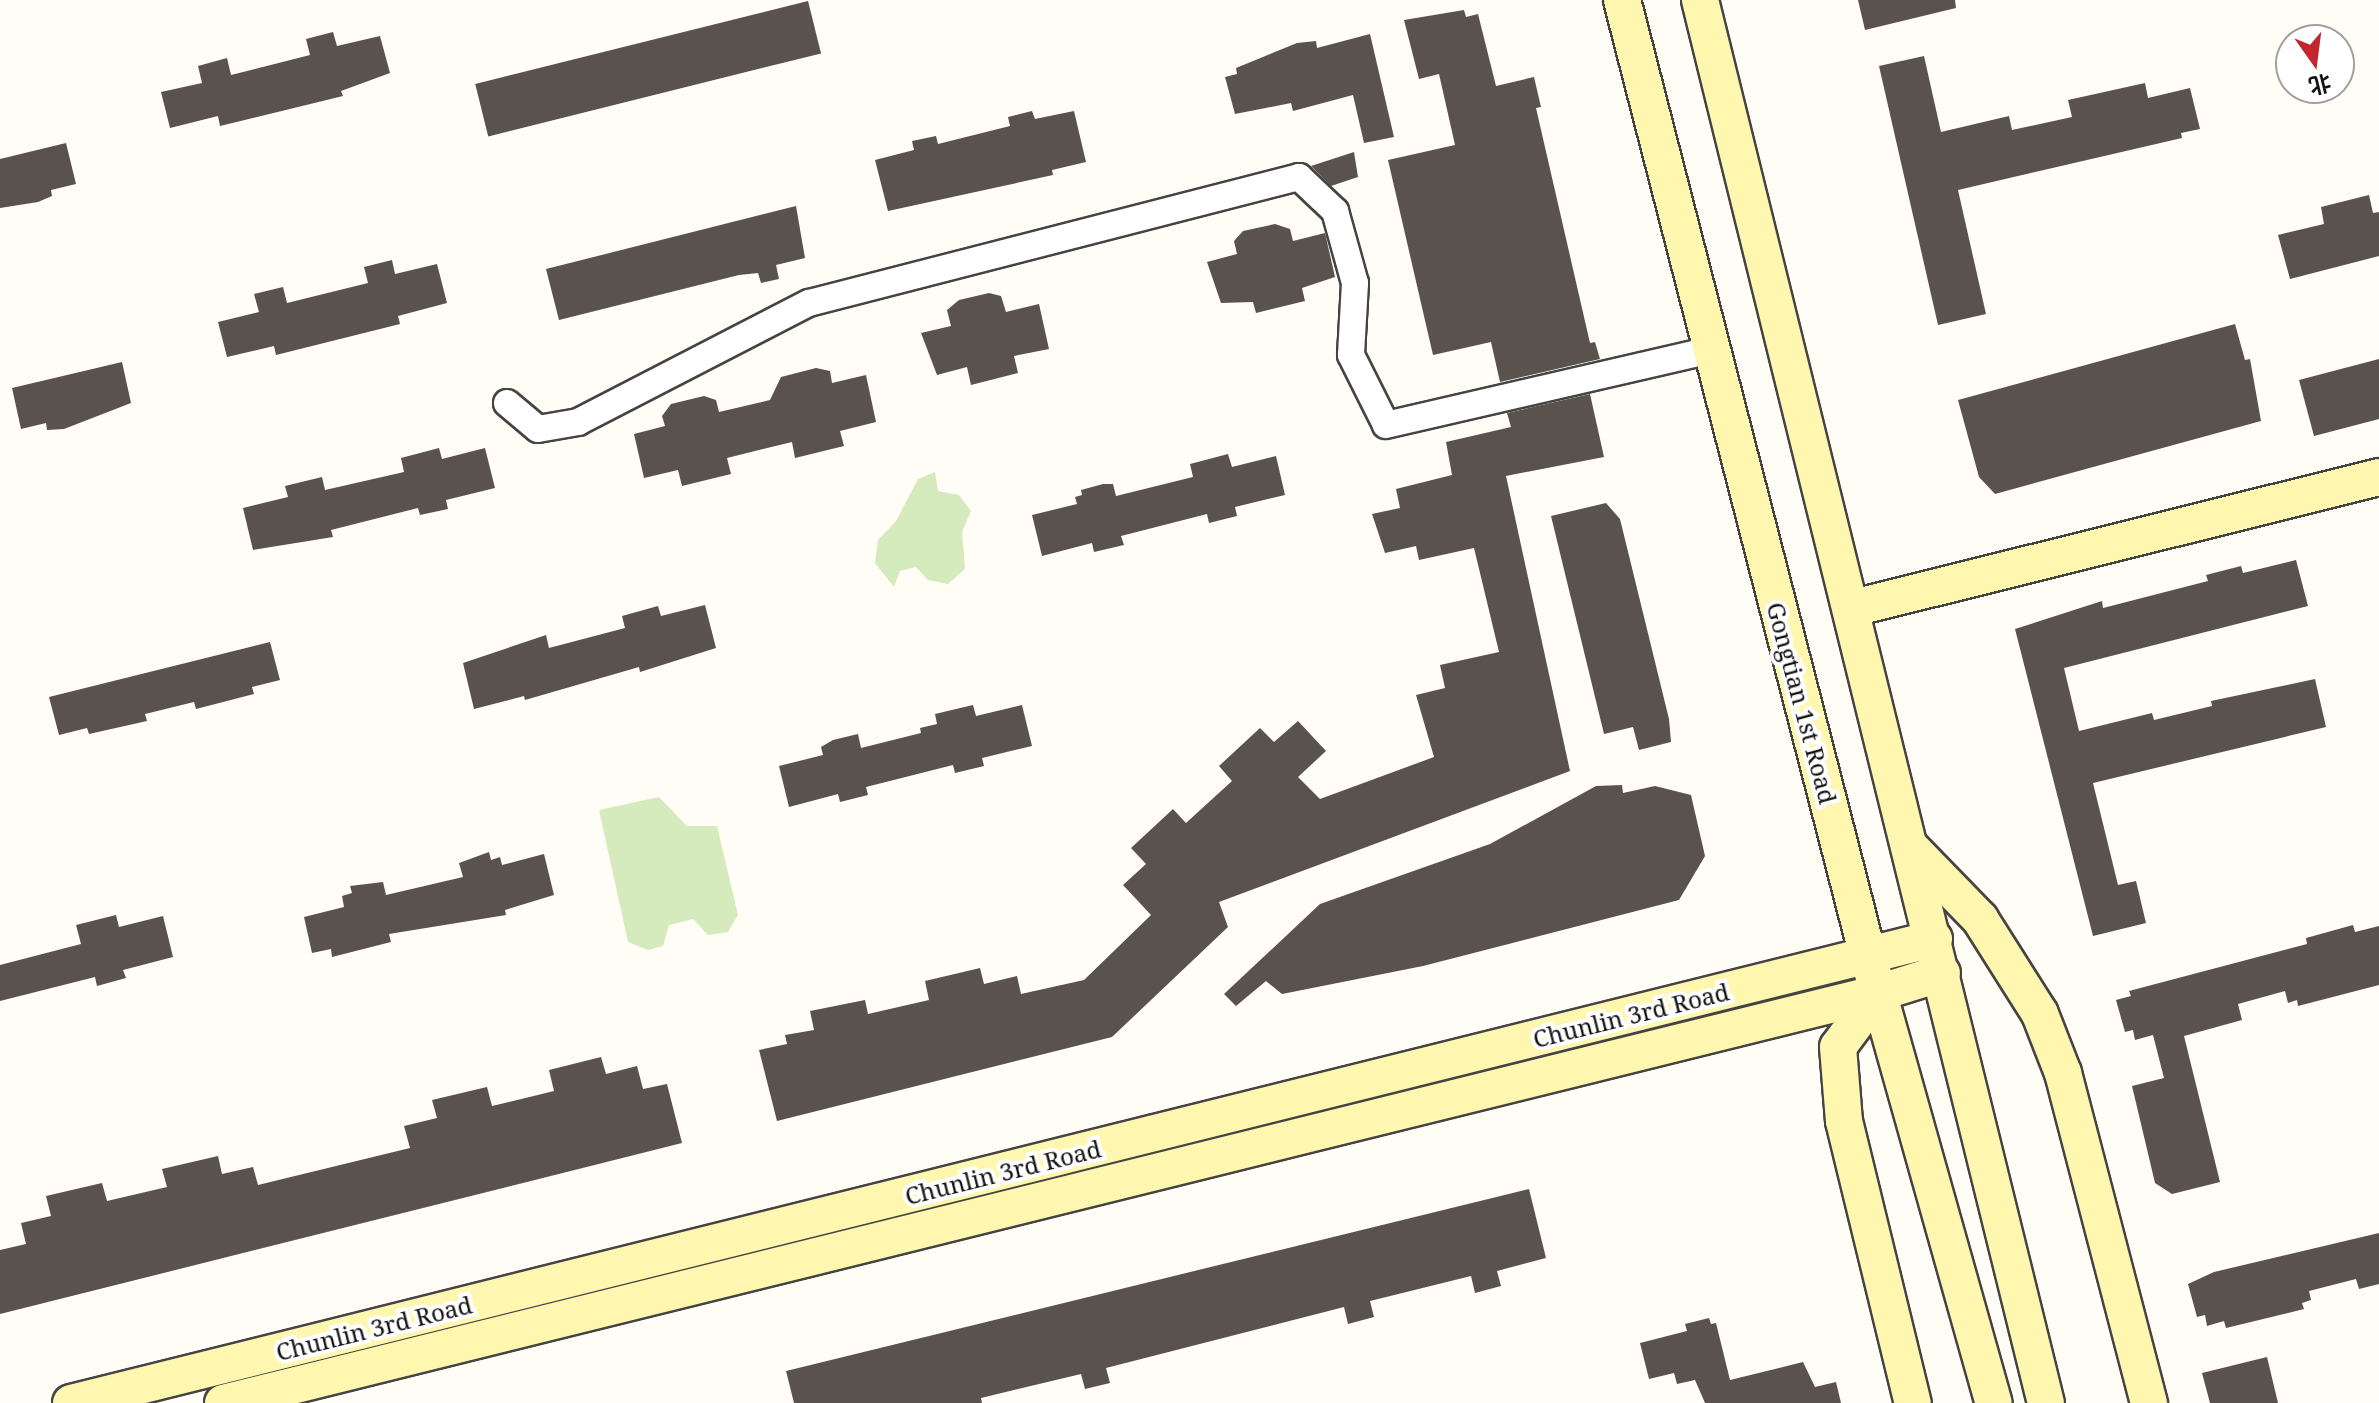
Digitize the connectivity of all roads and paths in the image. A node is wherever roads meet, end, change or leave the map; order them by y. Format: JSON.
{"nodes":[{"id":1,"x":1622,"y":0,"type":"edge"},
{"id":2,"x":1700,"y":0,"type":"edge"},
{"id":3,"x":1712,"y":350,"type":"junction"},
{"id":4,"x":507,"y":403,"type":"dead end"},
{"id":5,"x":2379,"y":477,"type":"edge"},
{"id":6,"x":1853,"y":608,"type":"junction"},
{"id":7,"x":1912,"y":848,"type":"junction"},
{"id":8,"x":1868,"y":956,"type":"junction"},
{"id":9,"x":1938,"y":956,"type":"junction"},
{"id":10,"x":1878,"y":993,"type":"junction"},
{"id":11,"x":71,"y":1403,"type":"edge"},
{"id":12,"x":223,"y":1403,"type":"edge"},
{"id":13,"x":1913,"y":1403,"type":"edge"},
{"id":14,"x":1994,"y":1403,"type":"edge"},
{"id":15,"x":2046,"y":1403,"type":"edge"},
{"id":16,"x":2149,"y":1403,"type":"edge"}],
"edges":[{"from":1,"to":3,"type":"street","name":"Gongtian 1st Road"},
{"from":2,"to":6,"type":"street"},
{"from":3,"to":4,"type":"street"},
{"from":3,"to":8,"type":"street","name":"Gongtian 1st Road"},
{"from":5,"to":6,"type":"street"},
{"from":6,"to":7,"type":"street"},
{"from":7,"to":9,"type":"street"},
{"from":7,"to":16,"type":"street"},
{"from":8,"to":9,"type":"street","name":"Chunlin 3rd Road"},
{"from":8,"to":10,"type":"street","name":"Gongtian 1st Road"},
{"from":8,"to":11,"type":"street","name":"Chunlin 3rd Road"},
{"from":9,"to":10,"type":"street","name":"Chunlin 3rd Road"},
{"from":9,"to":15,"type":"street"},
{"from":10,"to":12,"type":"street","name":"Chunlin 3rd Road"},
{"from":10,"to":13,"type":"street"},
{"from":10,"to":14,"type":"street","name":"Gongtian 1st Road"}]}
